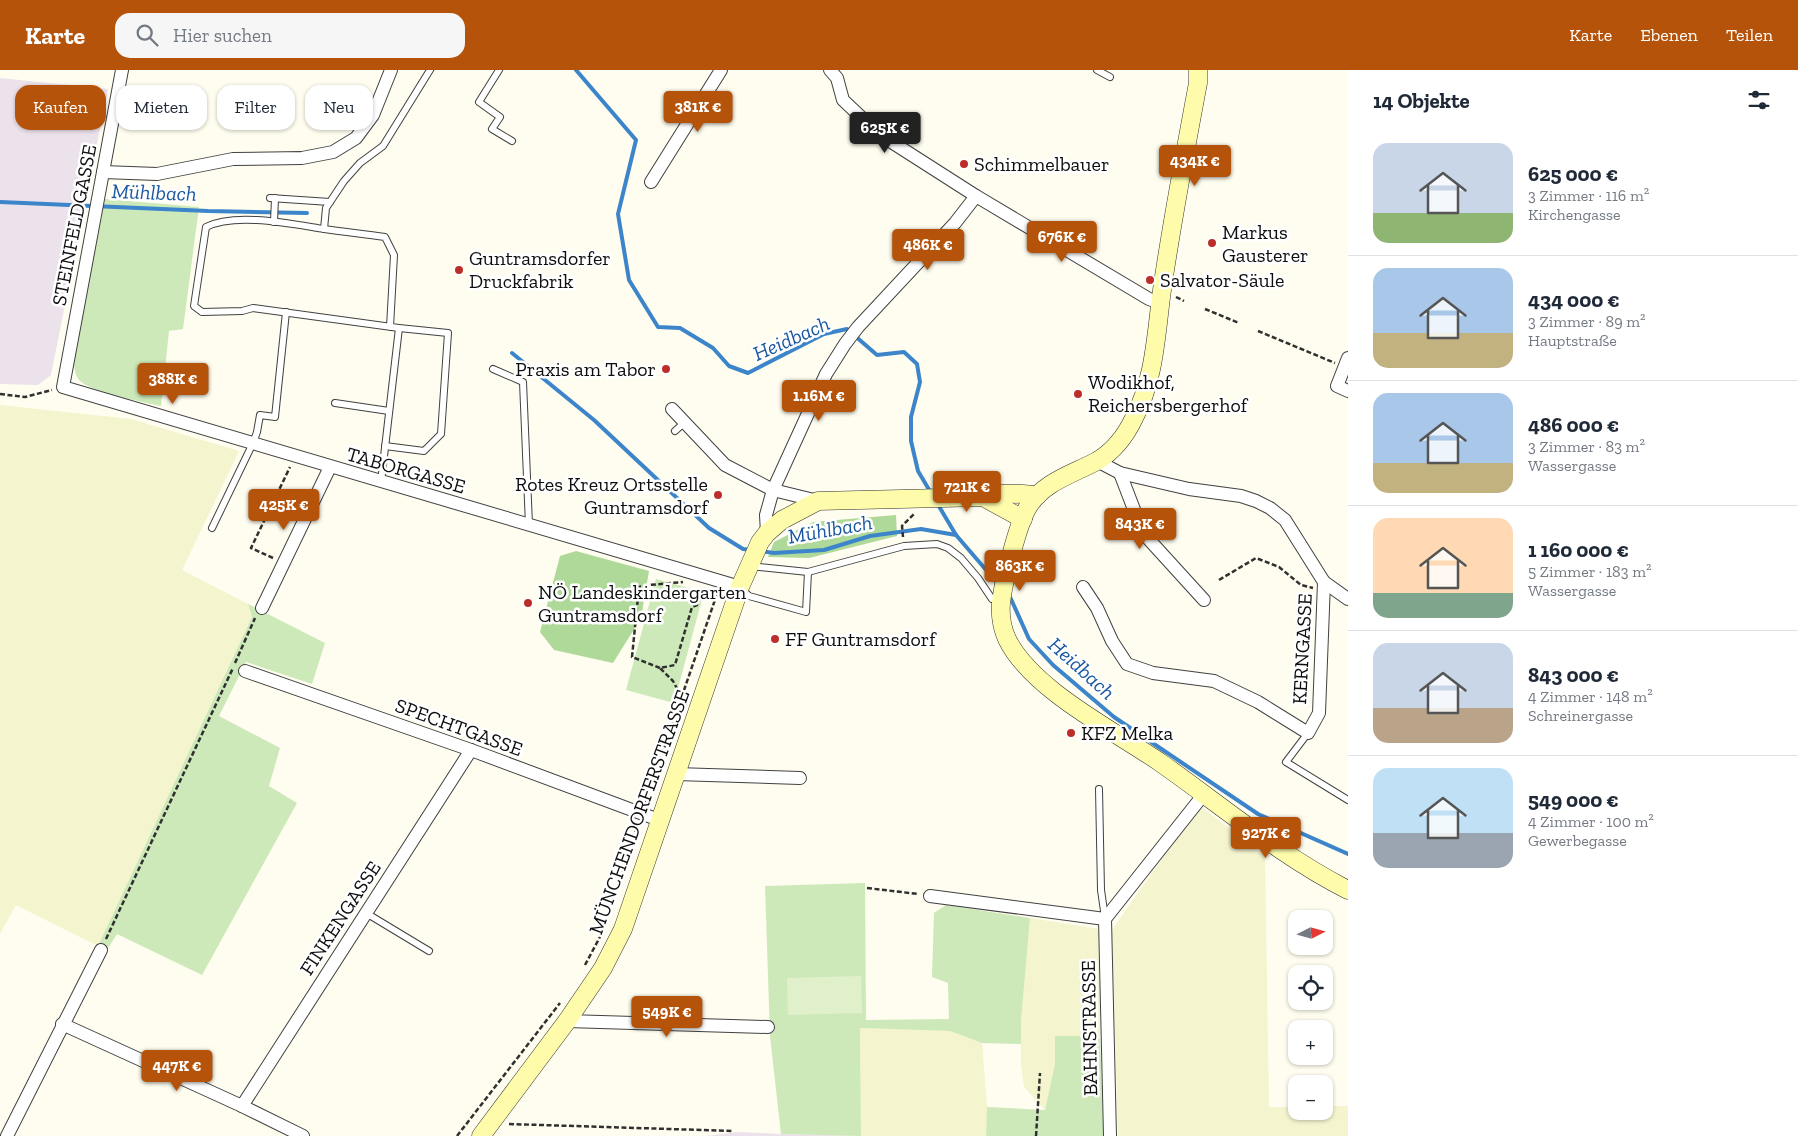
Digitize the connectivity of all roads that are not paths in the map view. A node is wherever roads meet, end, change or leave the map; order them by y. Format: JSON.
{"nodes":[{"id":1,"x":122,"y":70,"type":"edge"},
{"id":2,"x":391,"y":70,"type":"edge"},
{"id":3,"x":430,"y":70,"type":"edge"},
{"id":4,"x":499,"y":70,"type":"edge"},
{"id":5,"x":721,"y":70,"type":"edge"},
{"id":6,"x":1097,"y":70,"type":"edge"},
{"id":7,"x":1198,"y":70,"type":"edge"},
{"id":8,"x":837,"y":73,"type":"edge"},
{"id":9,"x":1110,"y":77,"type":"dead end"},
{"id":10,"x":512,"y":141,"type":"dead end"},
{"id":11,"x":102,"y":172,"type":"junction"},
{"id":12,"x":651,"y":182,"type":"dead end"},
{"id":13,"x":976,"y":196,"type":"junction"},
{"id":14,"x":328,"y":205,"type":"junction"},
{"id":15,"x":274,"y":220,"type":"junction"},
{"id":16,"x":324,"y":229,"type":"junction"},
{"id":17,"x":1160,"y":303,"type":"junction"},
{"id":18,"x":286,"y":312,"type":"junction"},
{"id":19,"x":390,"y":327,"type":"junction"},
{"id":20,"x":398,"y":328,"type":"junction"},
{"id":21,"x":1346,"y":362,"type":"edge"},
{"id":22,"x":493,"y":369,"type":"dead end"},
{"id":23,"x":63,"y":386,"type":"joint"},
{"id":24,"x":1348,"y":391,"type":"edge"},
{"id":25,"x":335,"y":403,"type":"dead end"},
{"id":26,"x":672,"y":409,"type":"dead end"},
{"id":27,"x":389,"y":411,"type":"junction"},
{"id":28,"x":253,"y":443,"type":"junction"},
{"id":29,"x":385,"y":446,"type":"junction"},
{"id":30,"x":1097,"y":461,"type":"junction"},
{"id":31,"x":330,"y":467,"type":"junction"},
{"id":32,"x":1120,"y":473,"type":"junction"},
{"id":33,"x":381,"y":482,"type":"junction"},
{"id":34,"x":773,"y":490,"type":"junction"},
{"id":35,"x":1038,"y":495,"type":"junction"},
{"id":36,"x":983,"y":497,"type":"junction"},
{"id":37,"x":818,"y":501,"type":"junction"},
{"id":38,"x":1024,"y":519,"type":"junction"},
{"id":39,"x":529,"y":525,"type":"junction"},
{"id":40,"x":212,"y":528,"type":"dead end"},
{"id":41,"x":764,"y":537,"type":"junction"},
{"id":42,"x":751,"y":562,"type":"junction"},
{"id":43,"x":808,"y":572,"type":"junction"},
{"id":44,"x":1324,"y":586,"type":"junction"},
{"id":45,"x":740,"y":587,"type":"junction"},
{"id":46,"x":1083,"y":587,"type":"dead end"},
{"id":47,"x":1348,"y":599,"type":"edge"},
{"id":48,"x":1204,"y":600,"type":"dead end"},
{"id":49,"x":1001,"y":602,"type":"junction"},
{"id":50,"x":263,"y":605,"type":"road end"},
{"id":51,"x":245,"y":671,"type":"dead end"},
{"id":52,"x":1308,"y":733,"type":"junction"},
{"id":53,"x":470,"y":750,"type":"junction"},
{"id":54,"x":676,"y":774,"type":"junction"},
{"id":55,"x":800,"y":778,"type":"dead end"},
{"id":56,"x":1100,"y":789,"type":"dead end"},
{"id":57,"x":1204,"y":794,"type":"junction"},
{"id":58,"x":1348,"y":800,"type":"edge"},
{"id":59,"x":659,"y":820,"type":"junction"},
{"id":60,"x":1348,"y":890,"type":"edge"},
{"id":61,"x":930,"y":896,"type":"road end"},
{"id":62,"x":366,"y":913,"type":"junction"},
{"id":63,"x":1105,"y":919,"type":"junction"},
{"id":64,"x":101,"y":950,"type":"road end"},
{"id":65,"x":429,"y":951,"type":"dead end"},
{"id":66,"x":567,"y":1021,"type":"junction"},
{"id":67,"x":62,"y":1024,"type":"junction"},
{"id":68,"x":768,"y":1027,"type":"dead end"},
{"id":69,"x":242,"y":1106,"type":"junction"},
{"id":70,"x":485,"y":1130,"type":"edge"},
{"id":71,"x":7,"y":1136,"type":"edge"},
{"id":72,"x":303,"y":1136,"type":"edge"},
{"id":73,"x":1110,"y":1136,"type":"edge"}],
"edges":[{"from":1,"to":11,"type":"street","name":"STEINFELDGASSE"},
{"from":2,"to":11,"type":"street"},
{"from":3,"to":14,"type":"lane"},
{"from":4,"to":10,"type":"lane"},
{"from":5,"to":12,"type":"street"},
{"from":6,"to":9,"type":"lane"},
{"from":7,"to":17,"type":"street"},
{"from":8,"to":13,"type":"street"},
{"from":11,"to":23,"type":"street","name":"STEINFELDGASSE"},
{"from":13,"to":17,"type":"street"},
{"from":13,"to":34,"type":"street"},
{"from":14,"to":15,"type":"lane"},
{"from":14,"to":16,"type":"lane"},
{"from":15,"to":16,"type":"lane"},
{"from":15,"to":18,"type":"lane"},
{"from":16,"to":19,"type":"lane"},
{"from":17,"to":30,"type":"street"},
{"from":18,"to":19,"type":"lane"},
{"from":18,"to":28,"type":"lane"},
{"from":19,"to":20,"type":"lane"},
{"from":20,"to":27,"type":"lane"},
{"from":20,"to":29,"type":"lane"},
{"from":21,"to":24,"type":"street"},
{"from":22,"to":39,"type":"lane"},
{"from":23,"to":28,"type":"street","name":"TABORGASSE"},
{"from":25,"to":27,"type":"lane"},
{"from":26,"to":34,"type":"street"},
{"from":27,"to":29,"type":"lane"},
{"from":28,"to":31,"type":"street","name":"TABORGASSE"},
{"from":28,"to":40,"type":"lane"},
{"from":29,"to":33,"type":"lane"},
{"from":30,"to":32,"type":"street","name":"KERNGASSE"},
{"from":30,"to":35,"type":"street"},
{"from":31,"to":33,"type":"street","name":"TABORGASSE"},
{"from":31,"to":50,"type":"street"},
{"from":32,"to":44,"type":"street","name":"KERNGASSE"},
{"from":32,"to":48,"type":"street"},
{"from":33,"to":39,"type":"street","name":"TABORGASSE"},
{"from":34,"to":37,"type":"street"},
{"from":34,"to":41,"type":"street"},
{"from":35,"to":36,"type":"street"},
{"from":35,"to":38,"type":"street"},
{"from":36,"to":37,"type":"street"},
{"from":36,"to":38,"type":"street"},
{"from":37,"to":41,"type":"street"},
{"from":38,"to":49,"type":"street"},
{"from":39,"to":45,"type":"street","name":"TABORGASSE"},
{"from":41,"to":42,"type":"street","name":"MÜNCHENDORFERSTRASSE"},
{"from":42,"to":43,"type":"lane"},
{"from":42,"to":45,"type":"street","name":"MÜNCHENDORFERSTRASSE"},
{"from":43,"to":45,"type":"lane"},
{"from":43,"to":49,"type":"lane"},
{"from":44,"to":47,"type":"street"},
{"from":44,"to":52,"type":"street","name":"KERNGASSE"},
{"from":45,"to":54,"type":"street","name":"MÜNCHENDORFERSTRASSE"},
{"from":46,"to":52,"type":"street","name":"KERNGASSE"},
{"from":49,"to":57,"type":"street"},
{"from":51,"to":53,"type":"street","name":"SPECHTGASSE"},
{"from":52,"to":58,"type":"lane"},
{"from":53,"to":59,"type":"street","name":"SPECHTGASSE"},
{"from":53,"to":62,"type":"street","name":"FINKENGASSE"},
{"from":54,"to":55,"type":"street"},
{"from":54,"to":59,"type":"street","name":"MÜNCHENDORFERSTRASSE"},
{"from":56,"to":63,"type":"lane"},
{"from":57,"to":60,"type":"street"},
{"from":57,"to":63,"type":"street"},
{"from":59,"to":66,"type":"street","name":"MÜNCHENDORFERSTRASSE"},
{"from":61,"to":63,"type":"street"},
{"from":62,"to":65,"type":"lane"},
{"from":62,"to":69,"type":"street","name":"FINKENGASSE"},
{"from":63,"to":73,"type":"street","name":"BAHNSTRASSE"},
{"from":64,"to":67,"type":"street"},
{"from":66,"to":68,"type":"street"},
{"from":66,"to":70,"type":"street","name":"MÜNCHENDORFERSTRASSE"},
{"from":67,"to":69,"type":"street"},
{"from":67,"to":71,"type":"street"},
{"from":69,"to":72,"type":"street"}]}
